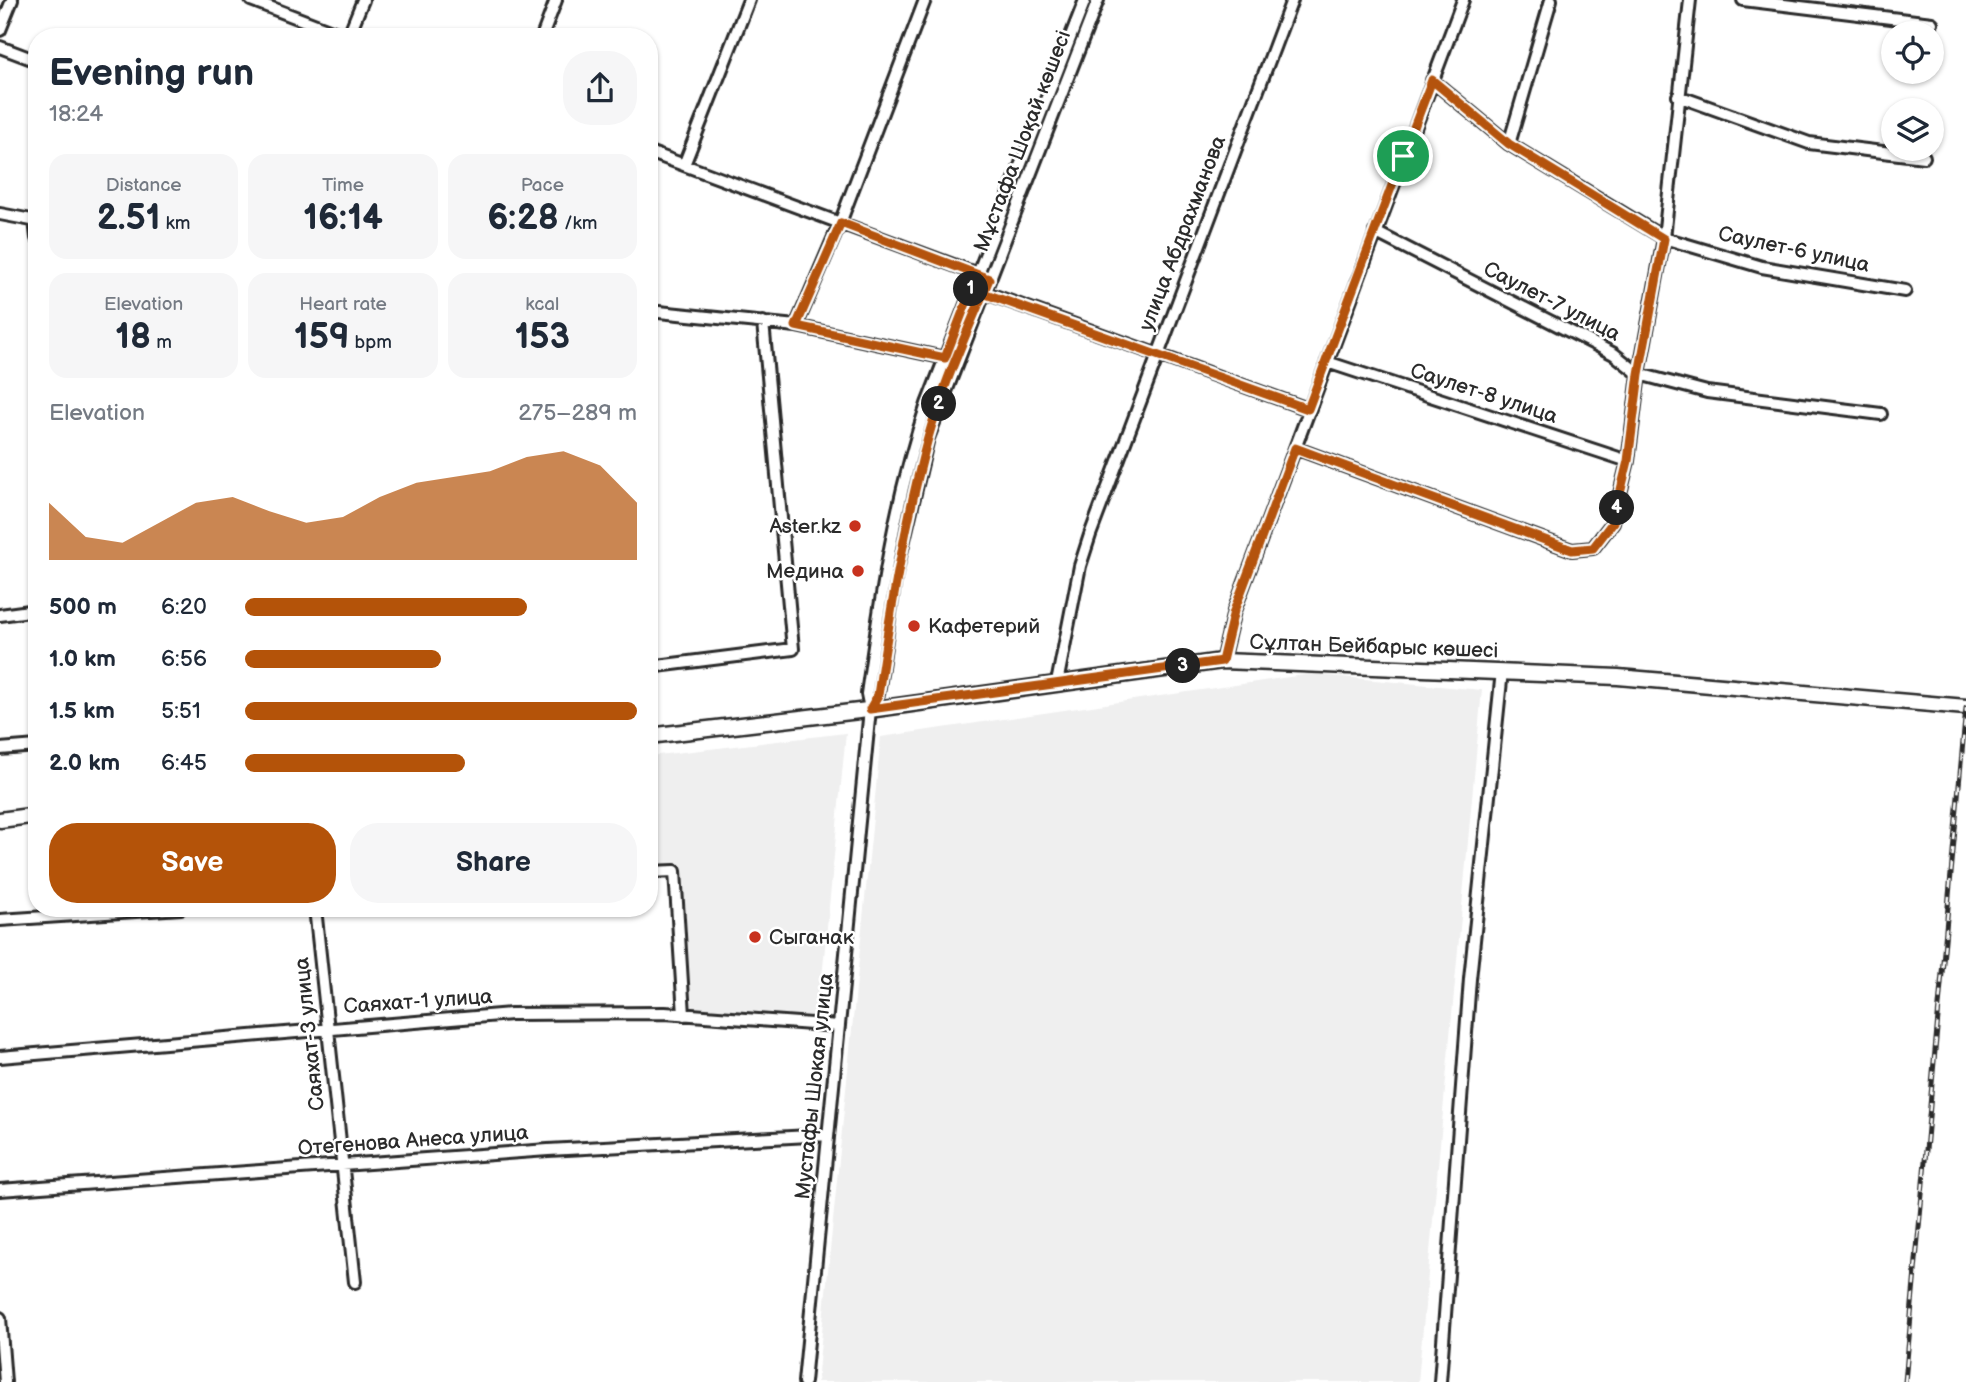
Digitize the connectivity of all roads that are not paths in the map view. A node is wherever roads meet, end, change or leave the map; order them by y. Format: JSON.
{"nodes":[{"id":1,"x":12,"y":0,"type":"edge"},
{"id":2,"x":251,"y":0,"type":"edge"},
{"id":3,"x":363,"y":0,"type":"edge"},
{"id":4,"x":556,"y":0,"type":"edge"},
{"id":5,"x":749,"y":0,"type":"edge"},
{"id":6,"x":925,"y":0,"type":"edge"},
{"id":7,"x":1085,"y":0,"type":"edge"},
{"id":8,"x":1098,"y":0,"type":"edge"},
{"id":9,"x":1292,"y":0,"type":"edge"},
{"id":10,"x":1463,"y":0,"type":"edge"},
{"id":11,"x":1551,"y":0,"type":"edge"},
{"id":12,"x":1690,"y":0,"type":"edge"},
{"id":13,"x":1743,"y":0,"type":"edge"},
{"id":14,"x":1916,"y":21,"type":"edge"},
{"id":15,"x":324,"y":28,"type":"edge"},
{"id":16,"x":351,"y":28,"type":"edge"},
{"id":17,"x":545,"y":28,"type":"edge"},
{"id":18,"x":0,"y":30,"type":"edge"},
{"id":19,"x":0,"y":47,"type":"edge"},
{"id":20,"x":28,"y":58,"type":"edge"},
{"id":21,"x":1432,"y":80,"type":"junction"},
{"id":22,"x":1678,"y":96,"type":"junction"},
{"id":23,"x":1509,"y":144,"type":"junction"},
{"id":24,"x":1881,"y":152,"type":"edge"},
{"id":25,"x":658,"y":155,"type":"edge"},
{"id":26,"x":684,"y":165,"type":"junction"},
{"id":27,"x":0,"y":214,"type":"edge"},
{"id":28,"x":28,"y":219,"type":"edge"},
{"id":29,"x":841,"y":223,"type":"junction"},
{"id":30,"x":1374,"y":232,"type":"junction"},
{"id":31,"x":1664,"y":239,"type":"junction"},
{"id":32,"x":983,"y":276,"type":"junction"},
{"id":33,"x":978,"y":290,"type":"junction"},
{"id":34,"x":1905,"y":291,"type":"dead end"},
{"id":35,"x":658,"y":312,"type":"edge"},
{"id":36,"x":763,"y":322,"type":"junction"},
{"id":37,"x":796,"y":326,"type":"junction"},
{"id":38,"x":1156,"y":356,"type":"junction"},
{"id":39,"x":945,"y":358,"type":"junction"},
{"id":40,"x":1327,"y":362,"type":"junction"},
{"id":41,"x":1639,"y":374,"type":"junction"},
{"id":42,"x":1308,"y":409,"type":"junction"},
{"id":43,"x":1881,"y":414,"type":"dead end"},
{"id":44,"x":1295,"y":448,"type":"junction"},
{"id":45,"x":1628,"y":461,"type":"junction"},
{"id":46,"x":28,"y":611,"type":"edge"},
{"id":47,"x":0,"y":615,"type":"edge"},
{"id":48,"x":1222,"y":661,"type":"junction"},
{"id":49,"x":658,"y":666,"type":"edge"},
{"id":50,"x":1502,"y":671,"type":"junction"},
{"id":51,"x":1057,"y":683,"type":"junction"},
{"id":52,"x":1966,"y":707,"type":"edge"},
{"id":53,"x":870,"y":709,"type":"junction"},
{"id":54,"x":658,"y":735,"type":"edge"},
{"id":55,"x":28,"y":747,"type":"edge"},
{"id":56,"x":0,"y":749,"type":"edge"},
{"id":57,"x":28,"y":816,"type":"edge"},
{"id":58,"x":0,"y":820,"type":"edge"},
{"id":59,"x":658,"y":872,"type":"edge"},
{"id":60,"x":45,"y":917,"type":"edge"},
{"id":61,"x":316,"y":917,"type":"edge"},
{"id":62,"x":0,"y":920,"type":"edge"},
{"id":63,"x":684,"y":1015,"type":"junction"},
{"id":64,"x":839,"y":1026,"type":"junction"},
{"id":65,"x":328,"y":1027,"type":"junction"},
{"id":66,"x":0,"y":1057,"type":"edge"},
{"id":67,"x":828,"y":1135,"type":"junction"},
{"id":68,"x":343,"y":1164,"type":"junction"},
{"id":69,"x":0,"y":1190,"type":"edge"},
{"id":70,"x":355,"y":1282,"type":"dead end"},
{"id":71,"x":0,"y":1318,"type":"edge"},
{"id":72,"x":5,"y":1382,"type":"edge"},
{"id":73,"x":804,"y":1382,"type":"edge"},
{"id":74,"x":1440,"y":1382,"type":"edge"}],
"edges":[{"from":1,"to":18,"type":"street"},
{"from":2,"to":15,"type":"street"},
{"from":3,"to":16,"type":"street"},
{"from":4,"to":17,"type":"street"},
{"from":5,"to":26,"type":"street"},
{"from":6,"to":29,"type":"street"},
{"from":7,"to":32,"type":"street","name":"Мұстафа Шоқай көшесі"},
{"from":8,"to":32,"type":"street","name":"Мұстафа Шоқай көшесі"},
{"from":9,"to":38,"type":"street","name":"улица Абдрахманова"},
{"from":10,"to":21,"type":"street"},
{"from":11,"to":23,"type":"street"},
{"from":12,"to":22,"type":"street"},
{"from":13,"to":14,"type":"street"},
{"from":19,"to":20,"type":"street"},
{"from":21,"to":23,"type":"street","name":"Саулет-6 улица"},
{"from":21,"to":30,"type":"street"},
{"from":22,"to":24,"type":"street"},
{"from":22,"to":31,"type":"street"},
{"from":23,"to":31,"type":"street","name":"Саулет-6 улица"},
{"from":25,"to":26,"type":"street"},
{"from":26,"to":29,"type":"street"},
{"from":27,"to":28,"type":"street"},
{"from":29,"to":32,"type":"street"},
{"from":29,"to":37,"type":"street"},
{"from":30,"to":40,"type":"street"},
{"from":30,"to":41,"type":"street","name":"Саулет-7 улица"},
{"from":31,"to":34,"type":"street","name":"Саулет-6 улица"},
{"from":31,"to":41,"type":"street"},
{"from":32,"to":33,"type":"street","name":"Мұстафа Шоқай көшесі"},
{"from":33,"to":38,"type":"street"},
{"from":33,"to":39,"type":"street","name":"Мұстафа Шоқай көшесі"},
{"from":33,"to":53,"type":"street","name":"Мұстафа Шоқай көшесі"},
{"from":35,"to":36,"type":"street"},
{"from":36,"to":37,"type":"street"},
{"from":36,"to":49,"type":"street"},
{"from":37,"to":39,"type":"street"},
{"from":38,"to":42,"type":"street"},
{"from":38,"to":51,"type":"street","name":"улица Абдрахманова"},
{"from":39,"to":53,"type":"street","name":"Мұстафа Шоқай көшесі"},
{"from":40,"to":42,"type":"street"},
{"from":40,"to":45,"type":"street","name":"Саулет-8 улица"},
{"from":41,"to":43,"type":"street","name":"Саулет-7 улица"},
{"from":41,"to":45,"type":"street"},
{"from":42,"to":44,"type":"street"},
{"from":44,"to":45,"type":"street"},
{"from":44,"to":48,"type":"street"},
{"from":46,"to":47,"type":"street"},
{"from":48,"to":50,"type":"main road","name":"Сұлтан Бейбарыс көшесі"},
{"from":48,"to":51,"type":"main road","name":"Сұлтан Бейбарыс көшесі"},
{"from":50,"to":52,"type":"main road","name":"Сұлтан Бейбарыс көшесі"},
{"from":50,"to":74,"type":"street"},
{"from":51,"to":53,"type":"main road","name":"Сұлтан Бейбарыс көшесі"},
{"from":53,"to":54,"type":"main road","name":"Сұлтан Бейбарыс көшесі"},
{"from":53,"to":64,"type":"street","name":"Мустафы Шокая улица"},
{"from":55,"to":56,"type":"street"},
{"from":57,"to":58,"type":"main road"},
{"from":59,"to":63,"type":"street"},
{"from":60,"to":62,"type":"street"},
{"from":61,"to":65,"type":"street","name":"Саяхат-3 улица"},
{"from":63,"to":64,"type":"street","name":"Саяхат-1 улица"},
{"from":63,"to":65,"type":"street","name":"Саяхат-1 улица"},
{"from":64,"to":67,"type":"street","name":"Мустафы Шокая улица"},
{"from":65,"to":66,"type":"street","name":"Саяхат-1 улица"},
{"from":65,"to":68,"type":"street","name":"Саяхат-3 улица"},
{"from":67,"to":68,"type":"street","name":"Отегенова Анеса улица"},
{"from":67,"to":73,"type":"street","name":"Мустафы Шокая улица"},
{"from":68,"to":69,"type":"street","name":"Отегенова Анеса улица"},
{"from":68,"to":70,"type":"street","name":"Саяхат-3 улица"},
{"from":71,"to":72,"type":"street"}]}
